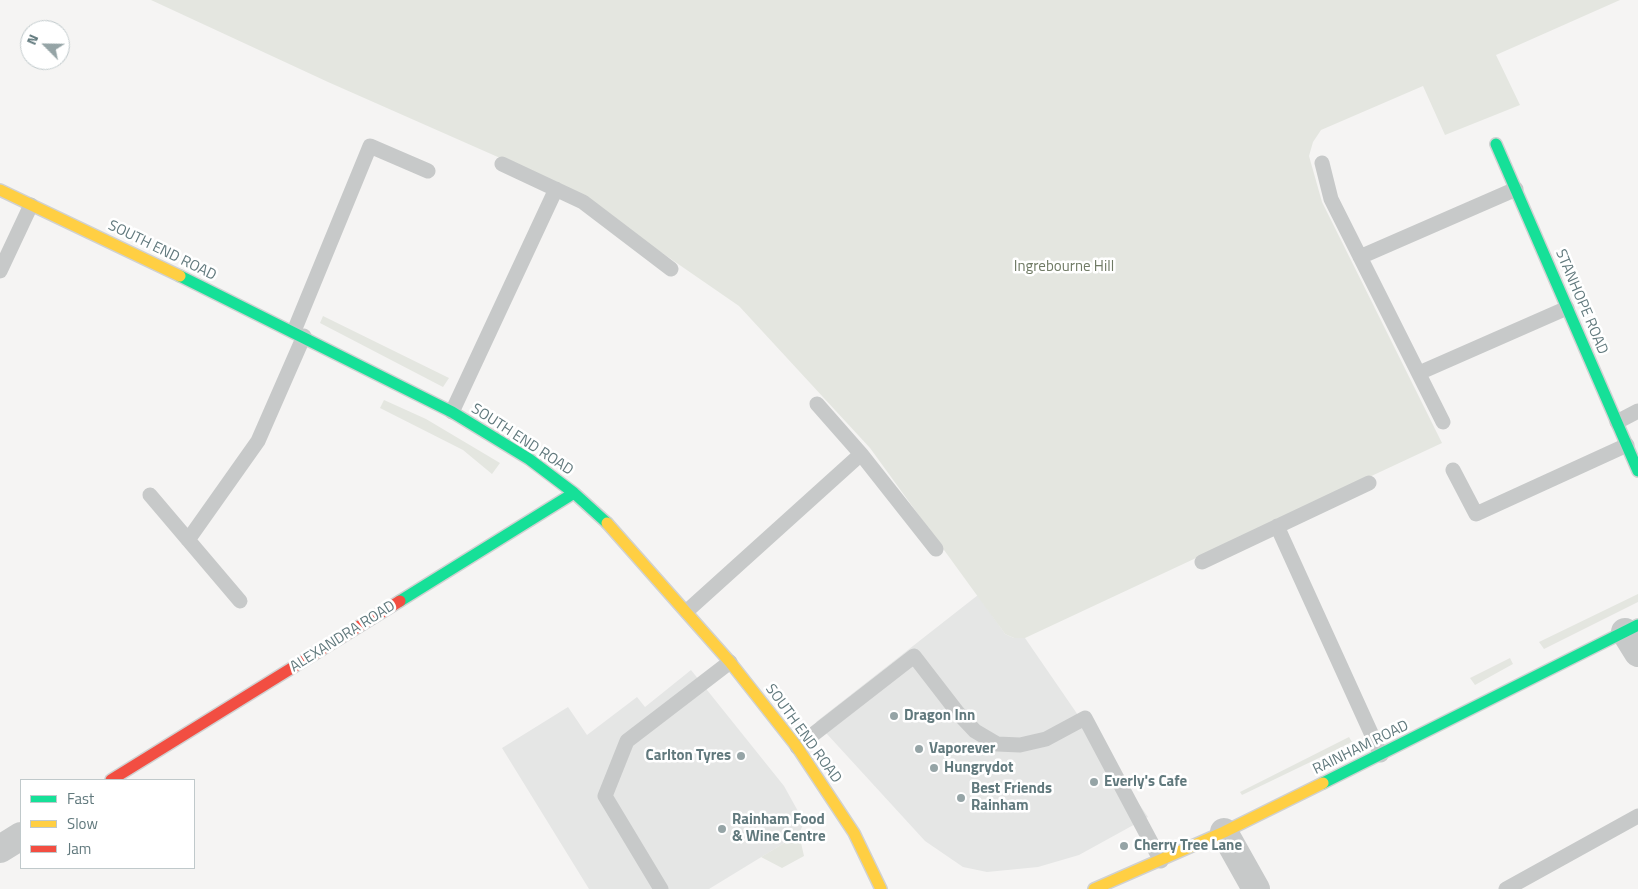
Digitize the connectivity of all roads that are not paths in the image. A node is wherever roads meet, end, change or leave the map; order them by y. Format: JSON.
{"nodes":[{"id":1,"x":1496,"y":144,"type":"dead end"},
{"id":2,"x":1322,"y":163,"type":"dead end"},
{"id":3,"x":502,"y":164,"type":"dead end"},
{"id":4,"x":428,"y":170,"type":"dead end"},
{"id":5,"x":556,"y":189,"type":"junction"},
{"id":6,"x":1516,"y":189,"type":"junction"},
{"id":7,"x":0,"y":190,"type":"edge"},
{"id":8,"x":31,"y":205,"type":"junction"},
{"id":9,"x":1360,"y":257,"type":"junction"},
{"id":10,"x":671,"y":268,"type":"dead end"},
{"id":11,"x":0,"y":271,"type":"edge"},
{"id":12,"x":1567,"y":308,"type":"junction"},
{"id":13,"x":299,"y":334,"type":"junction"},
{"id":14,"x":1419,"y":373,"type":"junction"},
{"id":15,"x":817,"y":404,"type":"dead end"},
{"id":16,"x":1638,"y":411,"type":"edge"},
{"id":17,"x":452,"y":412,"type":"junction"},
{"id":18,"x":1443,"y":422,"type":"dead end"},
{"id":19,"x":1617,"y":422,"type":"junction"},
{"id":20,"x":1627,"y":445,"type":"junction"},
{"id":21,"x":861,"y":454,"type":"junction"},
{"id":22,"x":1453,"y":470,"type":"dead end"},
{"id":23,"x":1638,"y":471,"type":"edge"},
{"id":24,"x":1369,"y":483,"type":"dead end"},
{"id":25,"x":574,"y":493,"type":"junction"},
{"id":26,"x":150,"y":495,"type":"dead end"},
{"id":27,"x":1277,"y":526,"type":"junction"},
{"id":28,"x":188,"y":540,"type":"junction"},
{"id":29,"x":936,"y":549,"type":"dead end"},
{"id":30,"x":1202,"y":562,"type":"dead end"},
{"id":31,"x":240,"y":601,"type":"dead end"},
{"id":32,"x":687,"y":611,"type":"junction"},
{"id":33,"x":1634,"y":637,"type":"edge"},
{"id":34,"x":730,"y":662,"type":"junction"},
{"id":35,"x":797,"y":747,"type":"junction"},
{"id":36,"x":1382,"y":755,"type":"junction"},
{"id":37,"x":113,"y":779,"type":"edge"},
{"id":38,"x":1638,"y":816,"type":"edge"},
{"id":39,"x":1224,"y":832,"type":"junction"},
{"id":40,"x":20,"y":837,"type":"edge"},
{"id":41,"x":0,"y":850,"type":"edge"},
{"id":42,"x":1161,"y":861,"type":"junction"},
{"id":43,"x":661,"y":889,"type":"edge"},
{"id":44,"x":880,"y":889,"type":"edge"},
{"id":45,"x":1096,"y":889,"type":"edge"},
{"id":46,"x":1256,"y":889,"type":"edge"},
{"id":47,"x":1506,"y":889,"type":"edge"}],
"edges":[{"from":1,"to":6,"type":"street","name":"STANHOPE ROAD"},
{"from":2,"to":9,"type":"lane"},
{"from":3,"to":5,"type":"lane"},
{"from":4,"to":13,"type":"lane"},
{"from":5,"to":10,"type":"lane"},
{"from":5,"to":17,"type":"lane"},
{"from":6,"to":9,"type":"lane"},
{"from":6,"to":12,"type":"street","name":"STANHOPE ROAD"},
{"from":7,"to":8,"type":"street","name":"SOUTH END ROAD"},
{"from":8,"to":11,"type":"lane"},
{"from":8,"to":13,"type":"street","name":"SOUTH END ROAD"},
{"from":9,"to":14,"type":"lane"},
{"from":12,"to":14,"type":"lane"},
{"from":12,"to":19,"type":"street","name":"STANHOPE ROAD"},
{"from":13,"to":17,"type":"street","name":"SOUTH END ROAD"},
{"from":13,"to":28,"type":"lane"},
{"from":14,"to":18,"type":"lane"},
{"from":15,"to":21,"type":"lane"},
{"from":16,"to":19,"type":"lane"},
{"from":17,"to":25,"type":"street","name":"SOUTH END ROAD"},
{"from":19,"to":20,"type":"street","name":"STANHOPE ROAD"},
{"from":20,"to":22,"type":"lane"},
{"from":20,"to":23,"type":"street","name":"STANHOPE ROAD"},
{"from":21,"to":29,"type":"lane"},
{"from":21,"to":32,"type":"lane"},
{"from":24,"to":27,"type":"lane"},
{"from":25,"to":32,"type":"street","name":"SOUTH END ROAD"},
{"from":25,"to":37,"type":"street","name":"ALEXANDRA ROAD"},
{"from":26,"to":28,"type":"lane"},
{"from":27,"to":30,"type":"lane"},
{"from":27,"to":36,"type":"lane"},
{"from":28,"to":31,"type":"lane"},
{"from":32,"to":34,"type":"street","name":"SOUTH END ROAD"},
{"from":33,"to":36,"type":"street","name":"RAINHAM ROAD"},
{"from":34,"to":35,"type":"street","name":"SOUTH END ROAD"},
{"from":34,"to":43,"type":"lane"},
{"from":35,"to":42,"type":"lane"},
{"from":35,"to":44,"type":"street","name":"SOUTH END ROAD"},
{"from":36,"to":39,"type":"street","name":"RAINHAM ROAD"},
{"from":38,"to":47,"type":"lane"},
{"from":39,"to":42,"type":"street","name":"RAINHAM ROAD"},
{"from":39,"to":46,"type":"street"},
{"from":40,"to":41,"type":"street"},
{"from":42,"to":45,"type":"street","name":"RAINHAM ROAD"}]}
